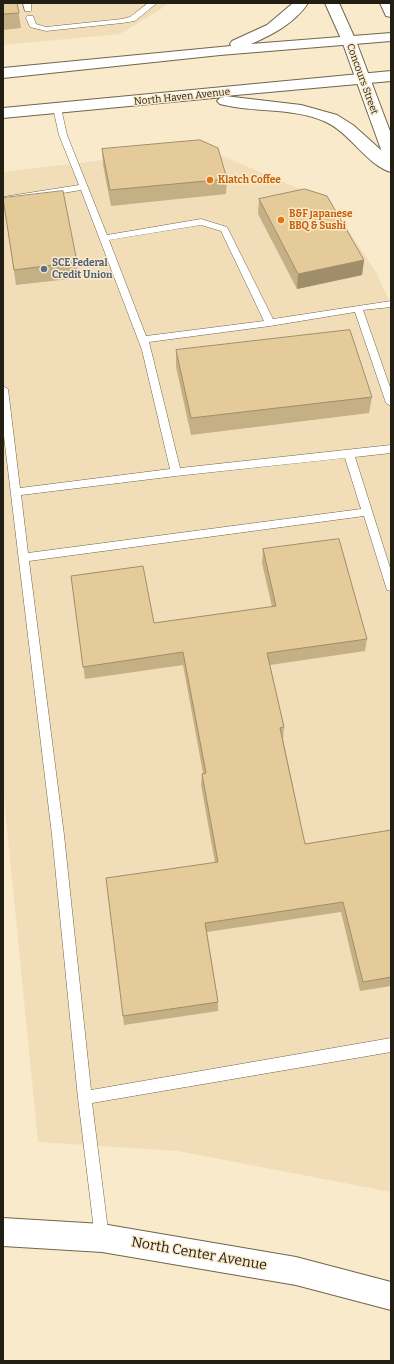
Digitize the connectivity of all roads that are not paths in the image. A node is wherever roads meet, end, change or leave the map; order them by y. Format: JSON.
{"nodes":[{"id":1,"x":153,"y":3,"type":"edge"},
{"id":2,"x":301,"y":3,"type":"edge"},
{"id":3,"x":332,"y":3,"type":"edge"},
{"id":4,"x":387,"y":3,"type":"edge"},
{"id":5,"x":391,"y":13,"type":"edge"},
{"id":6,"x":30,"y":18,"type":"dead end"},
{"id":7,"x":391,"y":37,"type":"edge"},
{"id":8,"x":349,"y":41,"type":"junction"},
{"id":9,"x":220,"y":51,"type":"junction"},
{"id":10,"x":3,"y":73,"type":"edge"},
{"id":11,"x":391,"y":76,"type":"edge"},
{"id":12,"x":362,"y":78,"type":"junction"},
{"id":13,"x":198,"y":95,"type":"junction"},
{"id":14,"x":57,"y":108,"type":"junction"},
{"id":15,"x":3,"y":113,"type":"edge"},
{"id":16,"x":391,"y":155,"type":"edge"},
{"id":17,"x":391,"y":167,"type":"edge"},
{"id":18,"x":83,"y":187,"type":"junction"},
{"id":19,"x":3,"y":200,"type":"edge"},
{"id":20,"x":104,"y":238,"type":"junction"},
{"id":21,"x":391,"y":304,"type":"edge"},
{"id":22,"x":358,"y":308,"type":"junction"},
{"id":23,"x":270,"y":323,"type":"junction"},
{"id":24,"x":143,"y":340,"type":"junction"},
{"id":25,"x":3,"y":389,"type":"edge"},
{"id":26,"x":391,"y":403,"type":"edge"},
{"id":27,"x":391,"y":449,"type":"edge"},
{"id":28,"x":350,"y":454,"type":"junction"},
{"id":29,"x":176,"y":472,"type":"junction"},
{"id":30,"x":16,"y":492,"type":"junction"},
{"id":31,"x":368,"y":512,"type":"junction"},
{"id":32,"x":24,"y":558,"type":"junction"},
{"id":33,"x":391,"y":587,"type":"edge"},
{"id":34,"x":391,"y":1045,"type":"edge"},
{"id":35,"x":85,"y":1098,"type":"junction"},
{"id":36,"x":3,"y":1232,"type":"edge"},
{"id":37,"x":102,"y":1238,"type":"junction"},
{"id":38,"x":391,"y":1296,"type":"edge"}],
"edges":[{"from":1,"to":6,"type":"lane"},
{"from":2,"to":9,"type":"main road"},
{"from":3,"to":8,"type":"main road","name":"Concours Street"},
{"from":4,"to":5,"type":"main road"},
{"from":7,"to":8,"type":"main road"},
{"from":8,"to":9,"type":"main road"},
{"from":8,"to":12,"type":"main road","name":"Concours Street"},
{"from":9,"to":10,"type":"main road"},
{"from":11,"to":12,"type":"main road","name":"North Haven Avenue"},
{"from":12,"to":13,"type":"main road","name":"North Haven Avenue"},
{"from":12,"to":16,"type":"main road","name":"Concours Street"},
{"from":13,"to":14,"type":"main road","name":"North Haven Avenue"},
{"from":13,"to":17,"type":"main road"},
{"from":14,"to":15,"type":"main road","name":"North Haven Avenue"},
{"from":14,"to":18,"type":"lane"},
{"from":18,"to":19,"type":"lane"},
{"from":18,"to":20,"type":"lane"},
{"from":20,"to":23,"type":"lane"},
{"from":20,"to":24,"type":"lane"},
{"from":21,"to":22,"type":"lane"},
{"from":22,"to":23,"type":"lane"},
{"from":22,"to":26,"type":"lane"},
{"from":23,"to":24,"type":"lane"},
{"from":24,"to":29,"type":"lane"},
{"from":25,"to":30,"type":"lane"},
{"from":27,"to":28,"type":"lane"},
{"from":28,"to":29,"type":"lane"},
{"from":28,"to":31,"type":"lane"},
{"from":29,"to":30,"type":"lane"},
{"from":30,"to":32,"type":"lane"},
{"from":31,"to":32,"type":"lane"},
{"from":31,"to":33,"type":"lane"},
{"from":32,"to":35,"type":"lane"},
{"from":34,"to":35,"type":"lane"},
{"from":35,"to":37,"type":"lane"},
{"from":36,"to":37,"type":"main road","name":"North Center Avenue"},
{"from":37,"to":38,"type":"main road","name":"North Center Avenue"}]}
